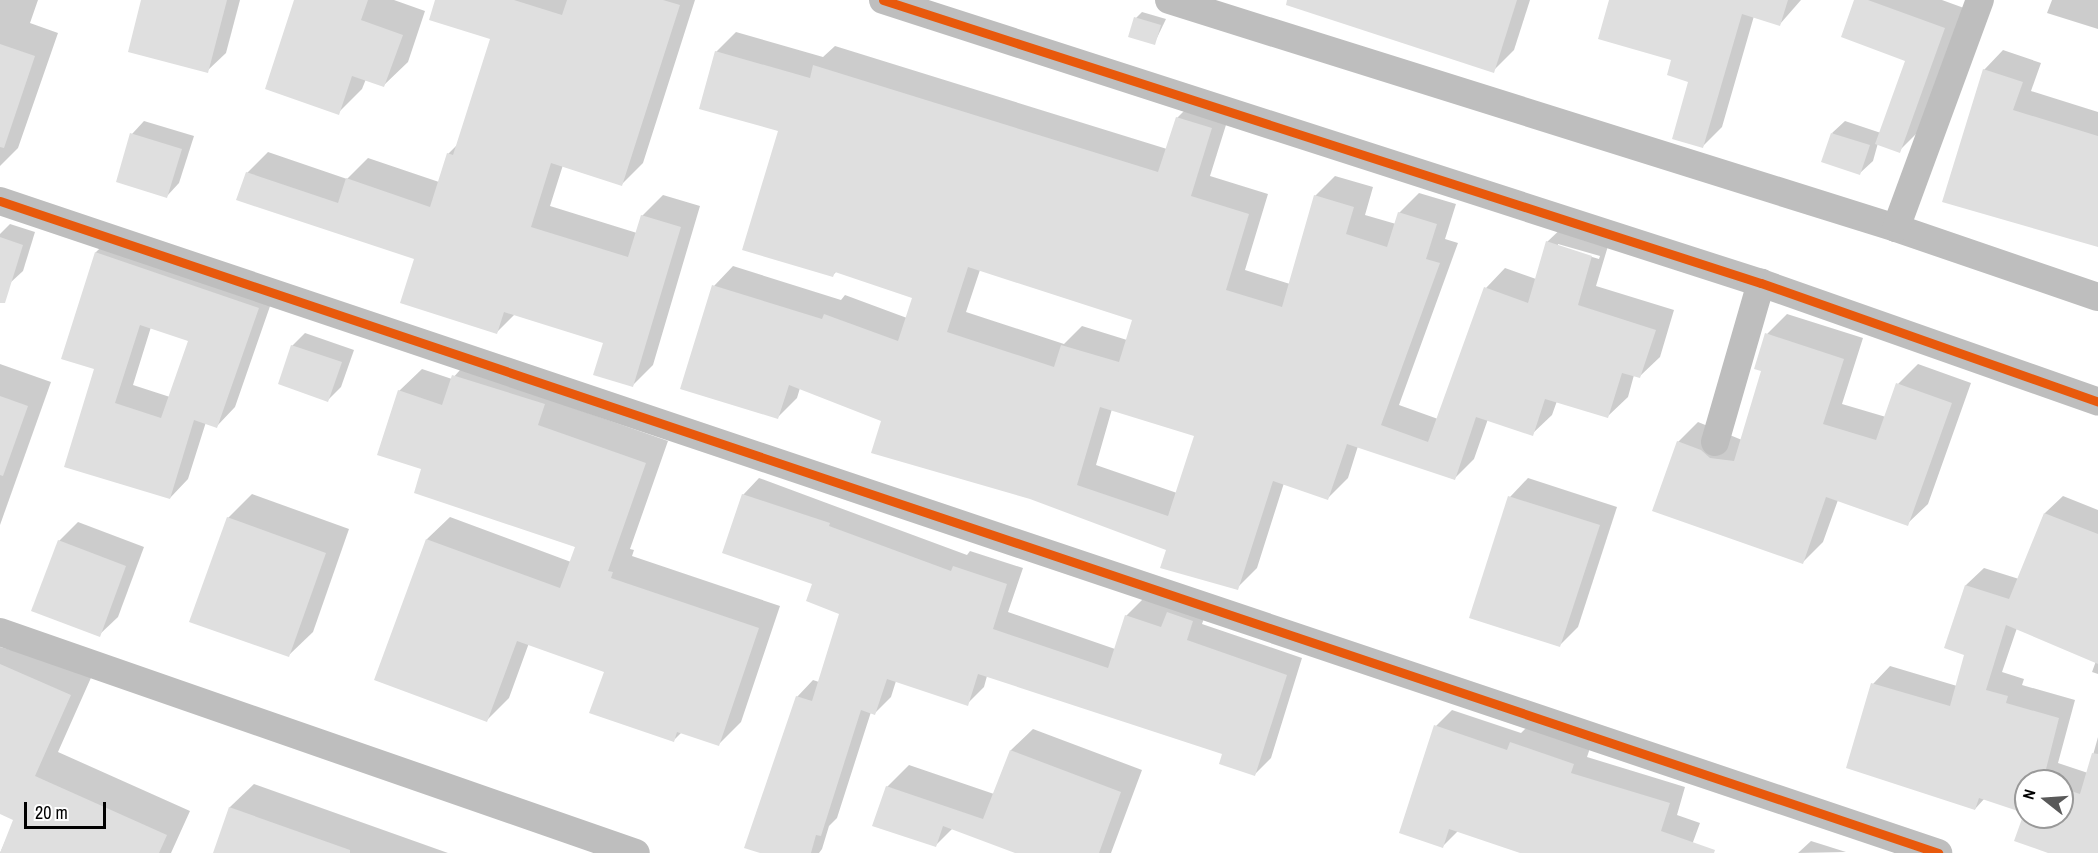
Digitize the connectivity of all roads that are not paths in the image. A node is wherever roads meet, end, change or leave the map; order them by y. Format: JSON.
{"nodes":[{"id":1,"x":883,"y":0,"type":"edge"},
{"id":2,"x":1169,"y":0,"type":"edge"},
{"id":3,"x":1980,"y":0,"type":"edge"},
{"id":4,"x":0,"y":201,"type":"edge"},
{"id":5,"x":1896,"y":228,"type":"junction"},
{"id":6,"x":1761,"y":283,"type":"junction"},
{"id":7,"x":2098,"y":297,"type":"edge"},
{"id":8,"x":2098,"y":402,"type":"edge"},
{"id":9,"x":1715,"y":442,"type":"dead end"},
{"id":10,"x":0,"y":632,"type":"edge"},
{"id":11,"x":625,"y":851,"type":"edge"},
{"id":12,"x":1938,"y":853,"type":"edge"}],
"edges":[{"from":1,"to":6,"type":"street"},
{"from":2,"to":5,"type":"street"},
{"from":3,"to":5,"type":"street"},
{"from":4,"to":12,"type":"street"},
{"from":5,"to":7,"type":"street"},
{"from":6,"to":8,"type":"street"},
{"from":6,"to":9,"type":"street"},
{"from":10,"to":11,"type":"street"}]}
